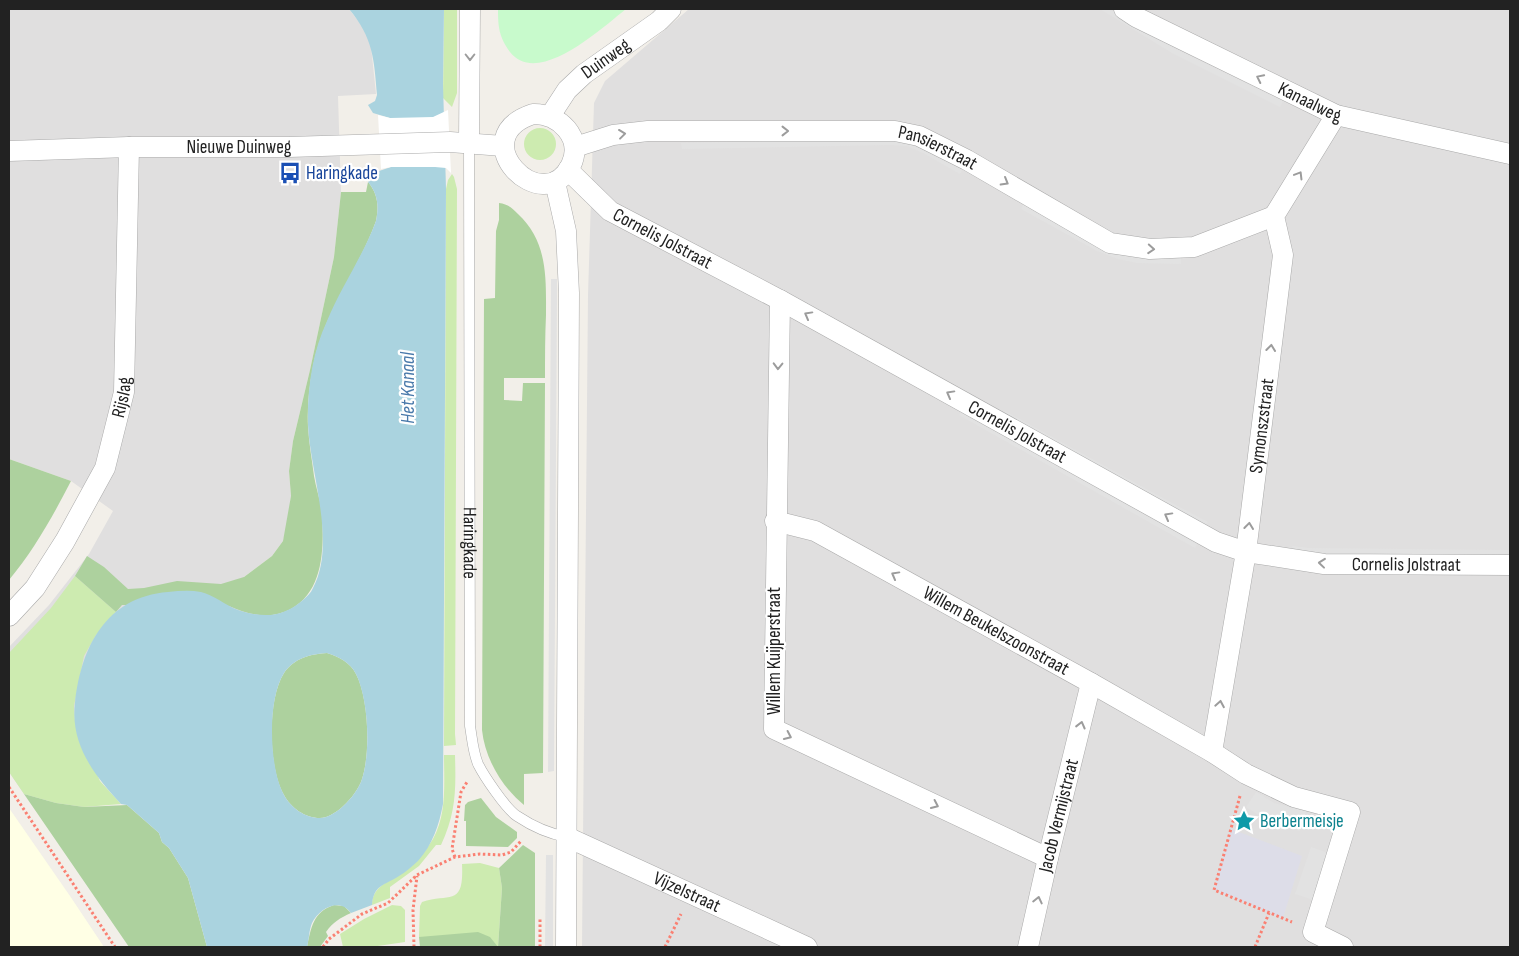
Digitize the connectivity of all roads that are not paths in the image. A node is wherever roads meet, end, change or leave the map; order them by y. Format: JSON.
{"nodes":[{"id":1,"x":470,"y":9,"type":"edge"},
{"id":2,"x":672,"y":9,"type":"edge"},
{"id":3,"x":1124,"y":9,"type":"edge"},
{"id":4,"x":1336,"y":114,"type":"junction"},
{"id":5,"x":550,"y":116,"type":"junction"},
{"id":6,"x":460,"y":142,"type":"junction"},
{"id":7,"x":503,"y":146,"type":"junction"},
{"id":8,"x":129,"y":147,"type":"junction"},
{"id":9,"x":575,"y":147,"type":"junction"},
{"id":10,"x":9,"y":151,"type":"edge"},
{"id":11,"x":1510,"y":154,"type":"edge"},
{"id":12,"x":562,"y":176,"type":"junction"},
{"id":13,"x":1274,"y":216,"type":"junction"},
{"id":14,"x":780,"y":300,"type":"junction"},
{"id":15,"x":776,"y":521,"type":"junction"},
{"id":16,"x":1246,"y":552,"type":"junction"},
{"id":17,"x":1510,"y":566,"type":"edge"},
{"id":18,"x":9,"y":616,"type":"edge"},
{"id":19,"x":1091,"y":683,"type":"junction"},
{"id":20,"x":1212,"y":752,"type":"junction"},
{"id":21,"x":567,"y":837,"type":"junction"},
{"id":22,"x":1048,"y":858,"type":"junction"},
{"id":23,"x":566,"y":947,"type":"edge"},
{"id":24,"x":807,"y":947,"type":"edge"},
{"id":25,"x":1028,"y":947,"type":"edge"},
{"id":26,"x":1343,"y":947,"type":"edge"}],
"edges":[{"from":1,"to":6,"type":"street","name":"Haringkade","one_way":true},
{"from":2,"to":5,"type":"street","name":"Duinweg"},
{"from":4,"to":3,"type":"street","name":"Kanaalweg","one_way":true},
{"from":4,"to":11,"type":"street","name":"Kanaalweg"},
{"from":13,"to":4,"type":"street","one_way":true},
{"from":5,"to":7,"type":"street"},
{"from":5,"to":9,"type":"street"},
{"from":6,"to":7,"type":"street"},
{"from":6,"to":8,"type":"street","name":"Nieuwe Duinweg"},
{"from":6,"to":21,"type":"lane","name":"Haringkade"},
{"from":7,"to":12,"type":"street"},
{"from":8,"to":10,"type":"street","name":"Nieuwe Duinweg"},
{"from":8,"to":18,"type":"street","name":"Rijslag"},
{"from":9,"to":12,"type":"street"},
{"from":9,"to":13,"type":"street","name":"Pansierstraat","one_way":true},
{"from":12,"to":14,"type":"street","name":"Cornelis Jolstraat"},
{"from":12,"to":21,"type":"street"},
{"from":16,"to":13,"type":"street","name":"Symonszstraat","one_way":true},
{"from":14,"to":15,"type":"street","name":"Willem Kuijperstraat","one_way":true},
{"from":16,"to":14,"type":"street","name":"Cornelis Jolstraat","one_way":true},
{"from":19,"to":15,"type":"street","name":"Willem Beukelszoonstraat","one_way":true},
{"from":15,"to":22,"type":"street","name":"Willem Kuijperstraat","one_way":true},
{"from":17,"to":16,"type":"street","name":"Cornelis Jolstraat","one_way":true},
{"from":20,"to":16,"type":"street","name":"Symonszstraat","one_way":true},
{"from":19,"to":20,"type":"street","name":"Willem Beukelszoonstraat"},
{"from":22,"to":19,"type":"street","name":"Jacob Vermijstraat","one_way":true},
{"from":20,"to":26,"type":"street","name":"Willem Beukelszoonstraat"},
{"from":21,"to":23,"type":"street"},
{"from":21,"to":24,"type":"street","name":"Vijzelstraat"},
{"from":25,"to":22,"type":"street","name":"Jacob Vermijstraat","one_way":true}]}
